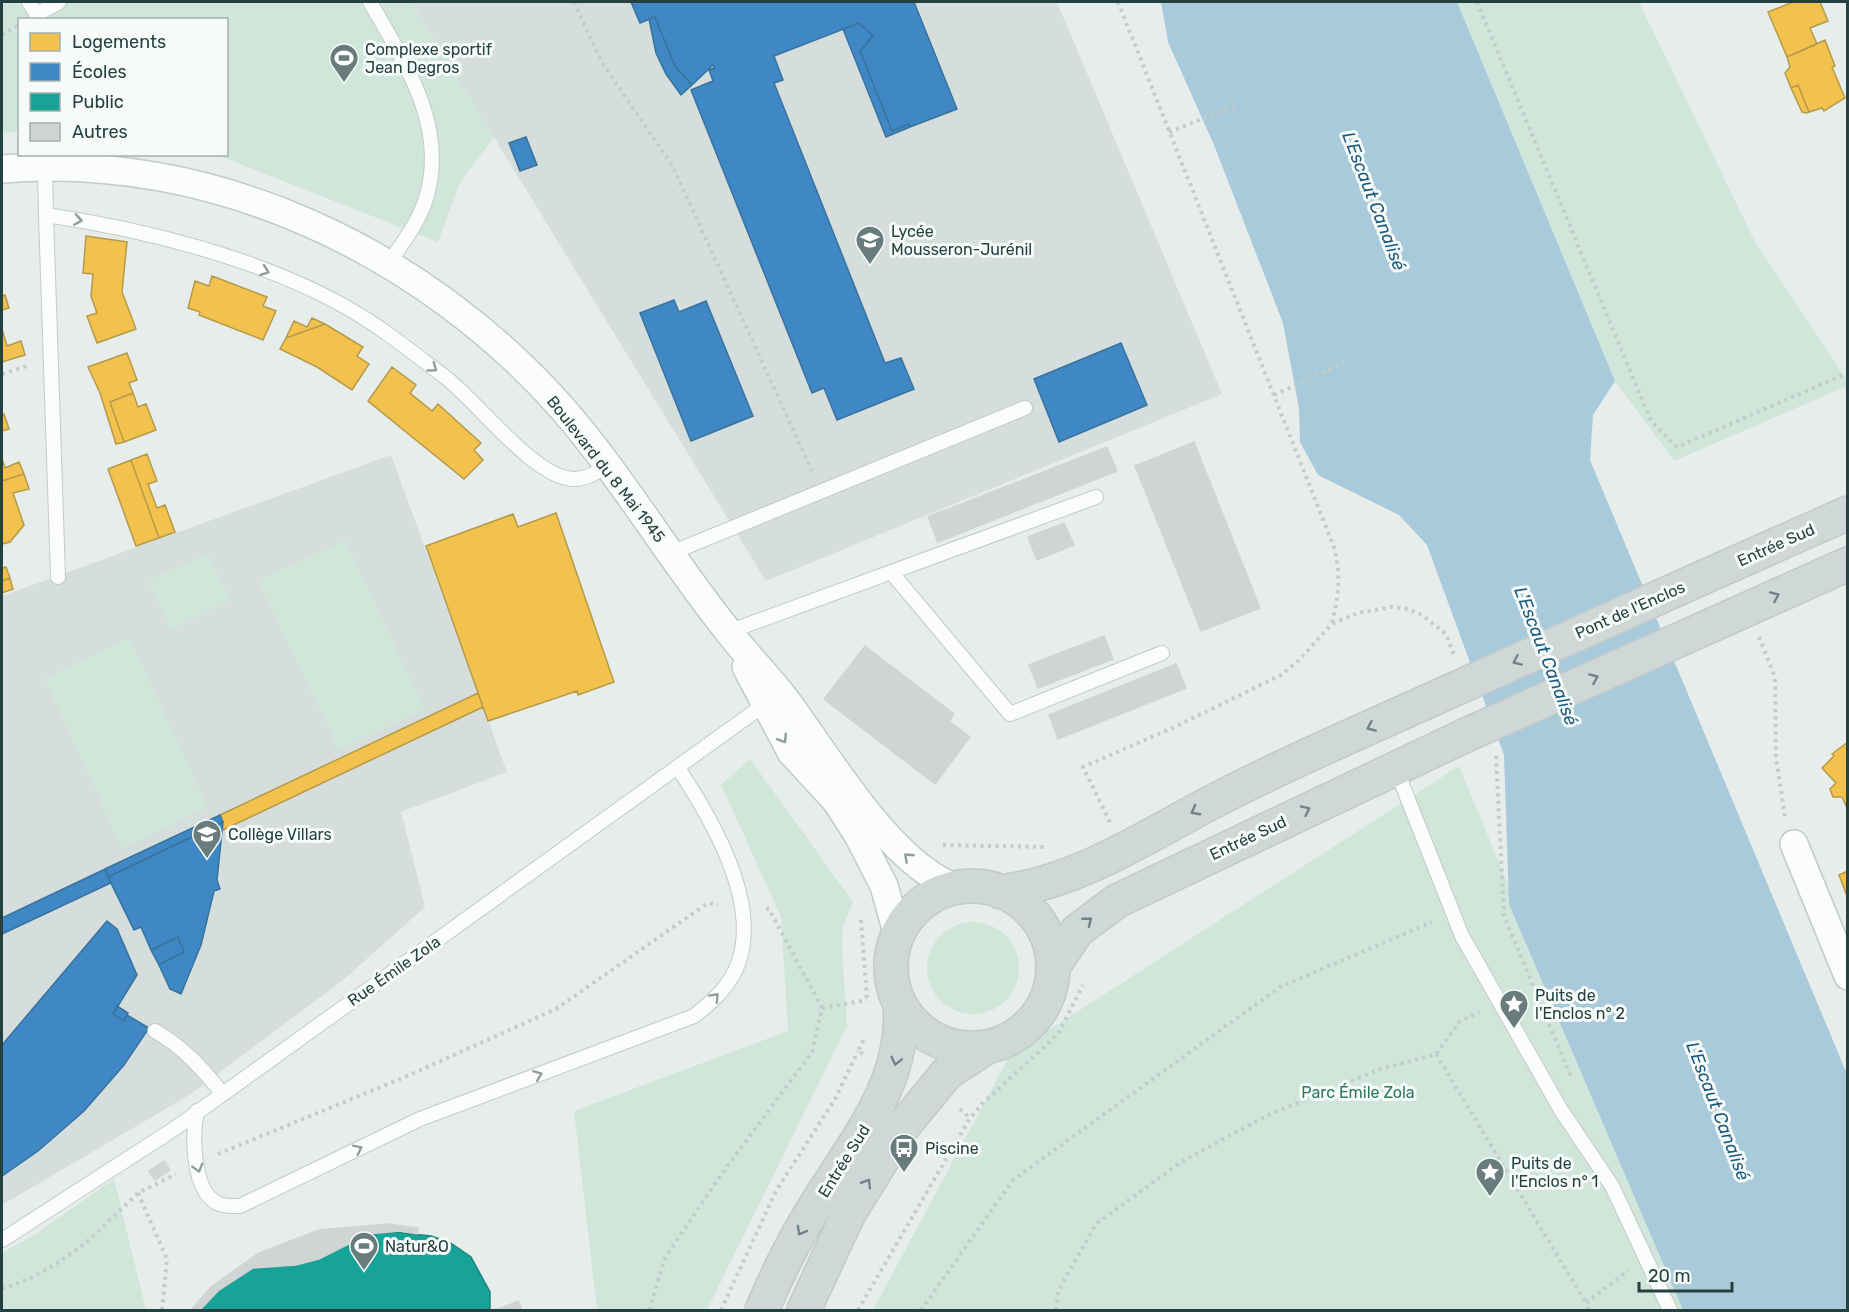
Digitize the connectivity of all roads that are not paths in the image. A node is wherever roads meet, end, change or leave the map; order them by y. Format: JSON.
{"nodes":[{"id":1,"x":29,"y":2,"type":"edge"},
{"id":2,"x":60,"y":2,"type":"edge"},
{"id":3,"x":370,"y":2,"type":"edge"},
{"id":4,"x":38,"y":17,"type":"edge"},
{"id":5,"x":97,"y":162,"type":"edge"},
{"id":6,"x":45,"y":168,"type":"junction"},
{"id":7,"x":2,"y":169,"type":"edge"},
{"id":8,"x":46,"y":215,"type":"junction"},
{"id":9,"x":389,"y":263,"type":"junction"},
{"id":10,"x":1025,"y":408,"type":"dead end"},
{"id":11,"x":607,"y":466,"type":"junction"},
{"id":12,"x":1096,"y":497,"type":"dead end"},
{"id":13,"x":1848,"y":513,"type":"edge"},
{"id":14,"x":671,"y":553,"type":"junction"},
{"id":15,"x":1848,"y":564,"type":"edge"},
{"id":16,"x":891,"y":572,"type":"junction"},
{"id":17,"x":58,"y":577,"type":"dead end"},
{"id":18,"x":1704,"y":577,"type":"joint"},
{"id":19,"x":728,"y":632,"type":"junction"},
{"id":20,"x":1162,"y":653,"type":"dead end"},
{"id":21,"x":773,"y":699,"type":"junction"},
{"id":22,"x":678,"y":768,"type":"junction"},
{"id":23,"x":1396,"y":768,"type":"junction"},
{"id":24,"x":1794,"y":844,"type":"road end"},
{"id":25,"x":956,"y":888,"type":"junction"},
{"id":26,"x":1001,"y":892,"type":"junction"},
{"id":27,"x":898,"y":936,"type":"junction"},
{"id":28,"x":1053,"y":967,"type":"junction"},
{"id":29,"x":1848,"y":976,"type":"edge"},
{"id":30,"x":900,"y":1004,"type":"junction"},
{"id":31,"x":155,"y":1031,"type":"dead end"},
{"id":32,"x":987,"y":1047,"type":"junction"},
{"id":33,"x":222,"y":1093,"type":"junction"},
{"id":34,"x":198,"y":1111,"type":"junction"},
{"id":35,"x":2,"y":1240,"type":"edge"},
{"id":36,"x":762,"y":1311,"type":"edge"},
{"id":37,"x":804,"y":1311,"type":"edge"},
{"id":38,"x":1670,"y":1311,"type":"edge"}],
"edges":[{"from":1,"to":4,"type":"lane"},
{"from":2,"to":4,"type":"lane"},
{"from":3,"to":9,"type":"lane"},
{"from":5,"to":6,"type":"street","name":"Boulevard du 8 Mai 1945"},
{"from":5,"to":9,"type":"street","name":"Boulevard du 8 Mai 1945"},
{"from":6,"to":7,"type":"street","name":"Boulevard du 8 Mai 1945"},
{"from":6,"to":8,"type":"lane"},
{"from":8,"to":11,"type":"lane","one_way":true},
{"from":8,"to":17,"type":"lane"},
{"from":9,"to":11,"type":"street","name":"Boulevard du 8 Mai 1945"},
{"from":10,"to":14,"type":"lane"},
{"from":11,"to":14,"type":"street","name":"Boulevard du 8 Mai 1945"},
{"from":12,"to":16,"type":"lane"},
{"from":13,"to":18,"type":"main road","name":"Entrée Sud"},
{"from":14,"to":19,"type":"street","name":"Boulevard du 8 Mai 1945"},
{"from":23,"to":15,"type":"main road","name":"Entrée Sud","one_way":true,"bridge":true},
{"from":16,"to":19,"type":"lane"},
{"from":16,"to":20,"type":"lane"},
{"from":18,"to":26,"type":"main road","name":"Pont de l'Enclos","one_way":true,"bridge":true},
{"from":19,"to":21,"type":"street","name":"Boulevard du 8 Mai 1945"},
{"from":21,"to":22,"type":"lane","name":"Rue Émile Zola"},
{"from":25,"to":21,"type":"street","name":"Boulevard du 8 Mai 1945","one_way":true},
{"from":21,"to":27,"type":"street","name":"Boulevard du 8 Mai 1945","one_way":true},
{"from":22,"to":33,"type":"lane","name":"Rue Émile Zola"},
{"from":34,"to":22,"type":"lane","one_way":true},
{"from":28,"to":23,"type":"main road","name":"Entrée Sud","one_way":true},
{"from":23,"to":38,"type":"lane"},
{"from":24,"to":29,"type":"street"},
{"from":25,"to":26,"type":"main road"},
{"from":25,"to":27,"type":"main road"},
{"from":26,"to":28,"type":"main road"},
{"from":27,"to":30,"type":"main road"},
{"from":28,"to":32,"type":"main road"},
{"from":30,"to":32,"type":"main road"},
{"from":30,"to":36,"type":"main road","name":"Entrée Sud","one_way":true},
{"from":31,"to":33,"type":"lane"},
{"from":37,"to":32,"type":"main road","name":"Entrée Sud","one_way":true},
{"from":33,"to":34,"type":"lane","name":"Rue Émile Zola"},
{"from":34,"to":35,"type":"lane","name":"Rue Émile Zola"}]}
